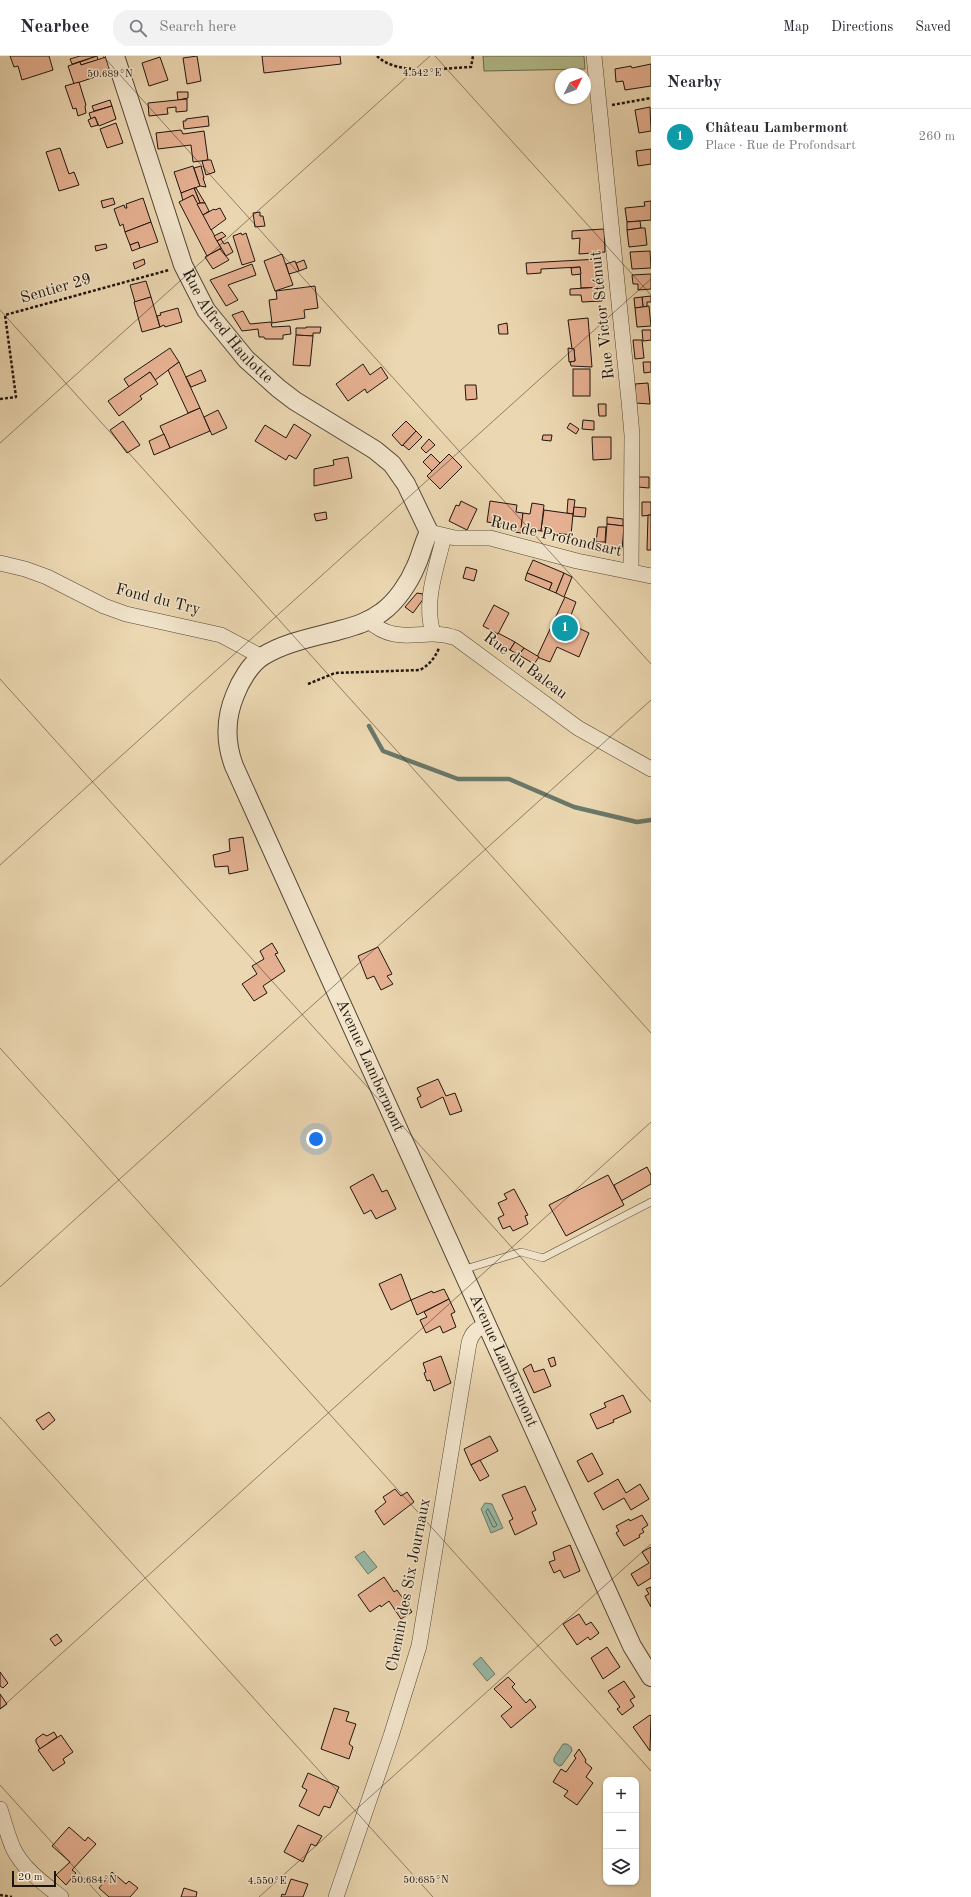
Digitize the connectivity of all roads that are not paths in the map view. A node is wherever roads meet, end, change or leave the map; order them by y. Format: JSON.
{"nodes":[{"id":1,"x":115,"y":56,"type":"edge"},
{"id":2,"x":594,"y":56,"type":"edge"},
{"id":3,"x":437,"y":534,"type":"junction"},
{"id":4,"x":0,"y":563,"type":"edge"},
{"id":5,"x":631,"y":571,"type":"junction"},
{"id":6,"x":651,"y":576,"type":"edge"},
{"id":7,"x":369,"y":621,"type":"junction"},
{"id":8,"x":437,"y":633,"type":"junction"},
{"id":9,"x":262,"y":657,"type":"junction"},
{"id":10,"x":651,"y":769,"type":"edge"},
{"id":11,"x":651,"y":1202,"type":"edge"},
{"id":12,"x":462,"y":1271,"type":"junction"},
{"id":13,"x":486,"y":1325,"type":"junction"},
{"id":14,"x":651,"y":1677,"type":"edge"},
{"id":15,"x":0,"y":1809,"type":"edge"},
{"id":16,"x":61,"y":1897,"type":"edge"},
{"id":17,"x":336,"y":1897,"type":"edge"}],
"edges":[{"from":1,"to":3,"type":"street","name":"Rue Alfred Haulotte"},
{"from":2,"to":5,"type":"street","name":"Rue Victor Sténuit"},
{"from":3,"to":5,"type":"street","name":"Rue de Profondsart"},
{"from":3,"to":7,"type":"street","name":"Avenue Lambermont"},
{"from":3,"to":8,"type":"street"},
{"from":4,"to":9,"type":"street","name":"Fond du Try"},
{"from":5,"to":6,"type":"street","name":"Rue de Profondsart"},
{"from":7,"to":8,"type":"street","name":"Rue du Baleau"},
{"from":7,"to":9,"type":"street","name":"Avenue Lambermont"},
{"from":8,"to":10,"type":"street","name":"Rue du Baleau"},
{"from":9,"to":12,"type":"street","name":"Avenue Lambermont"},
{"from":11,"to":12,"type":"lane"},
{"from":12,"to":13,"type":"street","name":"Avenue Lambermont"},
{"from":13,"to":14,"type":"street","name":"Avenue Lambermont"},
{"from":13,"to":17,"type":"street","name":"Chemin des Six Journaux"},
{"from":15,"to":16,"type":"street"}]}
